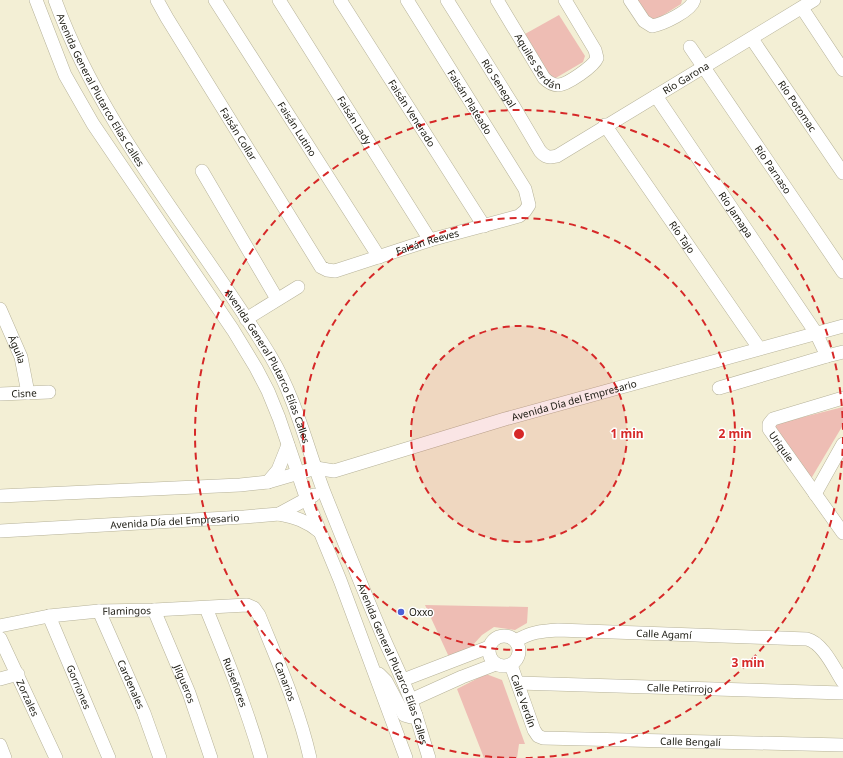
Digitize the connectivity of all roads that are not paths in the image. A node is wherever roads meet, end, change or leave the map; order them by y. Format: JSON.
{"nodes":[{"id":1,"x":36,"y":0,"type":"edge"},
{"id":2,"x":55,"y":0,"type":"edge"},
{"id":3,"x":157,"y":0,"type":"edge"},
{"id":4,"x":215,"y":0,"type":"edge"},
{"id":5,"x":279,"y":0,"type":"edge"},
{"id":6,"x":340,"y":0,"type":"edge"},
{"id":7,"x":407,"y":0,"type":"edge"},
{"id":8,"x":447,"y":0,"type":"edge"},
{"id":9,"x":497,"y":0,"type":"edge"},
{"id":10,"x":565,"y":0,"type":"edge"},
{"id":11,"x":630,"y":0,"type":"edge"},
{"id":12,"x":694,"y":0,"type":"edge"},
{"id":13,"x":814,"y":0,"type":"edge"},
{"id":14,"x":802,"y":8,"type":"junction"},
{"id":15,"x":752,"y":39,"type":"junction"},
{"id":16,"x":690,"y":47,"type":"dead end"},
{"id":17,"x":704,"y":68,"type":"junction"},
{"id":18,"x":843,"y":70,"type":"edge"},
{"id":19,"x":656,"y":96,"type":"junction"},
{"id":20,"x":605,"y":125,"type":"junction"},
{"id":21,"x":557,"y":156,"type":"joint"},
{"id":22,"x":202,"y":171,"type":"dead end"},
{"id":23,"x":843,"y":173,"type":"edge"},
{"id":24,"x":139,"y":191,"type":"junction"},
{"id":25,"x":159,"y":192,"type":"junction"},
{"id":26,"x":529,"y":205,"type":"joint"},
{"id":27,"x":484,"y":226,"type":"junction"},
{"id":28,"x":430,"y":240,"type":"junction"},
{"id":29,"x":379,"y":257,"type":"junction"},
{"id":30,"x":322,"y":267,"type":"joint"},
{"id":31,"x":843,"y":272,"type":"edge"},
{"id":32,"x":298,"y":287,"type":"dead end"},
{"id":33,"x":277,"y":299,"type":"junction"},
{"id":34,"x":0,"y":309,"type":"edge"},
{"id":35,"x":246,"y":319,"type":"junction"},
{"id":36,"x":843,"y":326,"type":"edge"},
{"id":37,"x":816,"y":333,"type":"junction"},
{"id":38,"x":759,"y":348,"type":"junction"},
{"id":39,"x":843,"y":352,"type":"edge"},
{"id":40,"x":827,"y":356,"type":"junction"},
{"id":41,"x":719,"y":388,"type":"dead end"},
{"id":42,"x":49,"y":392,"type":"dead end"},
{"id":43,"x":28,"y":393,"type":"junction"},
{"id":44,"x":0,"y":394,"type":"edge"},
{"id":45,"x":843,"y":398,"type":"edge"},
{"id":46,"x":843,"y":444,"type":"edge"},
{"id":47,"x":288,"y":445,"type":"junction"},
{"id":48,"x":316,"y":468,"type":"junction"},
{"id":49,"x":334,"y":471,"type":"junction"},
{"id":50,"x":298,"y":474,"type":"junction"},
{"id":51,"x":268,"y":482,"type":"junction"},
{"id":52,"x":323,"y":490,"type":"junction"},
{"id":53,"x":815,"y":494,"type":"junction"},
{"id":54,"x":0,"y":496,"type":"edge"},
{"id":55,"x":307,"y":500,"type":"junction"},
{"id":56,"x":279,"y":514,"type":"junction"},
{"id":57,"x":0,"y":530,"type":"edge"},
{"id":58,"x":320,"y":532,"type":"junction"},
{"id":59,"x":843,"y":533,"type":"edge"},
{"id":60,"x":206,"y":608,"type":"junction"},
{"id":61,"x":254,"y":608,"type":"joint"},
{"id":62,"x":154,"y":610,"type":"junction"},
{"id":63,"x":99,"y":611,"type":"junction"},
{"id":64,"x":49,"y":616,"type":"junction"},
{"id":65,"x":0,"y":626,"type":"edge"},
{"id":66,"x":0,"y":638,"type":"edge"},
{"id":67,"x":516,"y":641,"type":"junction"},
{"id":68,"x":489,"y":647,"type":"junction"},
{"id":69,"x":496,"y":664,"type":"junction"},
{"id":70,"x":511,"y":665,"type":"junction"},
{"id":71,"x":372,"y":667,"type":"junction"},
{"id":72,"x":432,"y":669,"type":"junction"},
{"id":73,"x":18,"y":674,"type":"junction"},
{"id":74,"x":0,"y":679,"type":"edge"},
{"id":75,"x":403,"y":680,"type":"junction"},
{"id":76,"x":843,"y":682,"type":"edge"},
{"id":77,"x":518,"y":683,"type":"junction"},
{"id":78,"x":438,"y":687,"type":"junction"},
{"id":79,"x":843,"y":693,"type":"edge"},
{"id":80,"x":411,"y":700,"type":"junction"},
{"id":81,"x":416,"y":715,"type":"junction"},
{"id":82,"x":538,"y":736,"type":"joint"},
{"id":83,"x":0,"y":745,"type":"edge"},
{"id":84,"x":843,"y":745,"type":"edge"},
{"id":85,"x":5,"y":758,"type":"edge"},
{"id":86,"x":56,"y":758,"type":"edge"},
{"id":87,"x":109,"y":758,"type":"edge"},
{"id":88,"x":160,"y":758,"type":"edge"},
{"id":89,"x":211,"y":758,"type":"edge"},
{"id":90,"x":260,"y":758,"type":"edge"},
{"id":91,"x":310,"y":758,"type":"edge"},
{"id":92,"x":406,"y":758,"type":"edge"},
{"id":93,"x":429,"y":758,"type":"edge"}],
"edges":[{"from":1,"to":24,"type":"street","name":"Avenida General Plutarco Elías Calles"},
{"from":2,"to":25,"type":"street","name":"Avenida General Plutarco Elías Calles"},
{"from":3,"to":30,"type":"street","name":"Faisán Collar"},
{"from":4,"to":29,"type":"street","name":"Faisán Lutino"},
{"from":5,"to":28,"type":"street","name":"Faisán Lady"},
{"from":6,"to":27,"type":"street","name":"Faisán Venerado"},
{"from":7,"to":26,"type":"street","name":"Faisán Plateado"},
{"from":8,"to":21,"type":"street","name":"Río Senegal"},
{"from":9,"to":10,"type":"street","name":"Aquiles Serdán"},
{"from":11,"to":12,"type":"street"},
{"from":13,"to":14,"type":"street","name":"Río Garona"},
{"from":14,"to":15,"type":"street","name":"Río Garona"},
{"from":14,"to":18,"type":"street"},
{"from":15,"to":17,"type":"street","name":"Río Garona"},
{"from":15,"to":23,"type":"street","name":"Río Potomac"},
{"from":16,"to":17,"type":"street","name":"Río Parnaso"},
{"from":17,"to":19,"type":"street","name":"Río Garona"},
{"from":17,"to":31,"type":"street","name":"Río Parnaso"},
{"from":19,"to":20,"type":"street","name":"Río Garona"},
{"from":19,"to":37,"type":"street","name":"Río Jamapa"},
{"from":20,"to":21,"type":"street","name":"Río Garona"},
{"from":20,"to":38,"type":"street","name":"Río Tajo"},
{"from":22,"to":33,"type":"street"},
{"from":24,"to":25,"type":"street"},
{"from":24,"to":47,"type":"street","name":"Avenida General Plutarco Elías Calles"},
{"from":25,"to":35,"type":"street","name":"Avenida General Plutarco Elías Calles"},
{"from":26,"to":27,"type":"street","name":"Faisán Reeves"},
{"from":27,"to":28,"type":"street","name":"Faisán Reeves"},
{"from":28,"to":29,"type":"street","name":"Faisán Reeves"},
{"from":29,"to":30,"type":"street","name":"Faisán Reeves"},
{"from":32,"to":33,"type":"street"},
{"from":33,"to":35,"type":"street"},
{"from":34,"to":43,"type":"street","name":"Águila"},
{"from":35,"to":48,"type":"street","name":"Avenida General Plutarco Elías Calles"},
{"from":36,"to":37,"type":"street","name":"Avenida Día del Empresario"},
{"from":37,"to":38,"type":"street","name":"Avenida Día del Empresario"},
{"from":37,"to":40,"type":"street"},
{"from":38,"to":49,"type":"street","name":"Avenida Día del Empresario"},
{"from":39,"to":40,"type":"street"},
{"from":40,"to":41,"type":"street"},
{"from":42,"to":43,"type":"street","name":"Cisne"},
{"from":43,"to":44,"type":"street","name":"Cisne"},
{"from":45,"to":53,"type":"street","name":"Uriquie"},
{"from":46,"to":53,"type":"street"},
{"from":47,"to":50,"type":"street","name":"Avenida General Plutarco Elías Calles"},
{"from":47,"to":51,"type":"street"},
{"from":48,"to":49,"type":"street","name":"Avenida Día del Empresario"},
{"from":48,"to":50,"type":"street","name":"Avenida Día del Empresario"},
{"from":48,"to":52,"type":"street","name":"Avenida General Plutarco Elías Calles"},
{"from":49,"to":52,"type":"street","name":"Avenida Día del Empresario"},
{"from":50,"to":51,"type":"street","name":"Avenida Día del Empresario"},
{"from":50,"to":55,"type":"street","name":"Avenida General Plutarco Elías Calles"},
{"from":51,"to":54,"type":"street","name":"Avenida Día del Empresario"},
{"from":52,"to":55,"type":"street","name":"Avenida Día del Empresario"},
{"from":52,"to":75,"type":"street","name":"Avenida General Plutarco Elías Calles"},
{"from":53,"to":59,"type":"street","name":"Uriquie"},
{"from":55,"to":56,"type":"street","name":"Avenida Día del Empresario"},
{"from":55,"to":58,"type":"street","name":"Avenida General Plutarco Elías Calles"},
{"from":56,"to":57,"type":"street","name":"Avenida Día del Empresario"},
{"from":56,"to":58,"type":"street"},
{"from":58,"to":71,"type":"street","name":"Avenida General Plutarco Elías Calles"},
{"from":60,"to":61,"type":"street","name":"Flamingos"},
{"from":60,"to":62,"type":"street","name":"Flamingos"},
{"from":60,"to":90,"type":"street","name":"Ruiseñores"},
{"from":61,"to":91,"type":"street","name":"Canarios"},
{"from":62,"to":63,"type":"street","name":"Flamingos"},
{"from":62,"to":89,"type":"street","name":"Jilgueros"},
{"from":63,"to":64,"type":"street","name":"Flamingos"},
{"from":63,"to":88,"type":"street","name":"Cardenales"},
{"from":64,"to":65,"type":"street","name":"Flamingos"},
{"from":64,"to":87,"type":"street","name":"Gorriones"},
{"from":66,"to":73,"type":"street","name":"Zorzales"},
{"from":67,"to":68,"type":"street"},
{"from":67,"to":70,"type":"street"},
{"from":67,"to":76,"type":"street","name":"Calle Agamí"},
{"from":68,"to":69,"type":"street"},
{"from":68,"to":72,"type":"street"},
{"from":69,"to":70,"type":"street"},
{"from":69,"to":78,"type":"street"},
{"from":70,"to":77,"type":"street","name":"Calle Verdín"},
{"from":71,"to":81,"type":"street"},
{"from":71,"to":92,"type":"street","name":"Avenida General Plutarco Elías Calles"},
{"from":72,"to":75,"type":"street"},
{"from":72,"to":78,"type":"street"},
{"from":73,"to":74,"type":"street"},
{"from":73,"to":86,"type":"street","name":"Zorzales"},
{"from":75,"to":80,"type":"street","name":"Avenida General Plutarco Elías Calles"},
{"from":77,"to":79,"type":"street","name":"Calle Petirrojo"},
{"from":77,"to":82,"type":"street","name":"Calle Verdín"},
{"from":78,"to":80,"type":"street"},
{"from":80,"to":81,"type":"street","name":"Avenida General Plutarco Elías Calles"},
{"from":81,"to":93,"type":"street","name":"Avenida General Plutarco Elías Calles"},
{"from":82,"to":84,"type":"street","name":"Calle Bengalí"},
{"from":83,"to":85,"type":"street"}]}
